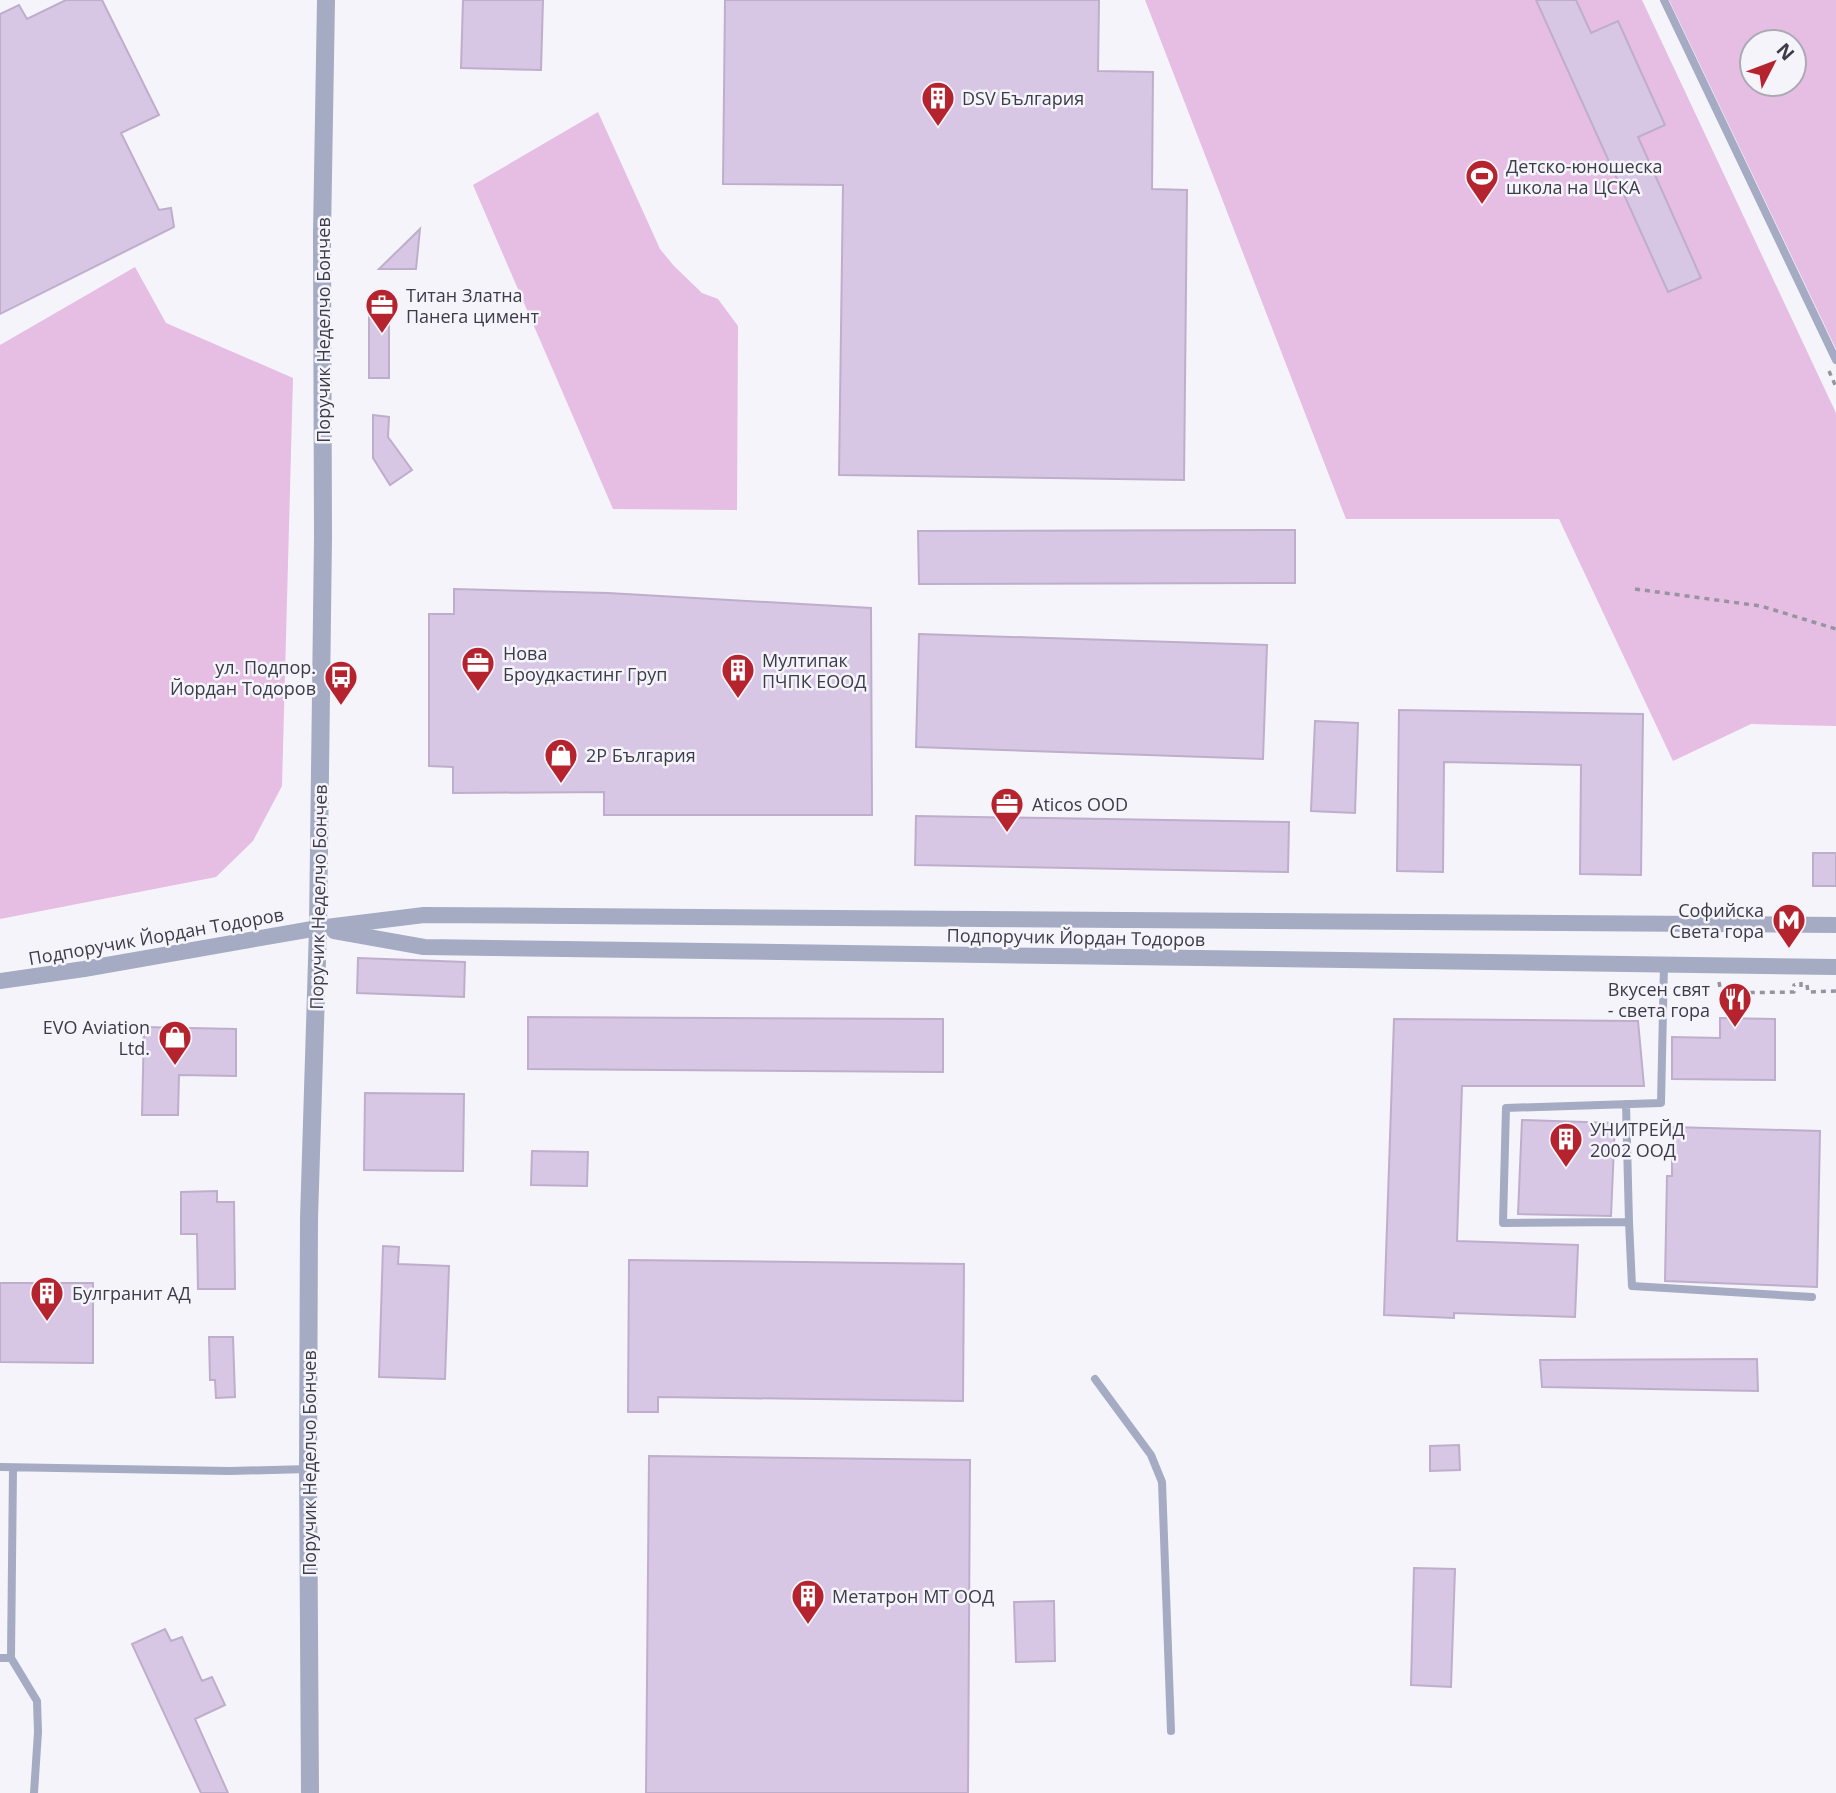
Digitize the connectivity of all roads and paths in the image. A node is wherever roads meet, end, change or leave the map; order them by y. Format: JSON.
{"nodes":[{"id":1,"x":326,"y":0,"type":"edge"},
{"id":2,"x":1664,"y":0,"type":"edge"},
{"id":3,"x":1836,"y":360,"type":"edge"},
{"id":4,"x":1635,"y":589,"type":"dead end"},
{"id":5,"x":1836,"y":629,"type":"edge"},
{"id":6,"x":1836,"y":925,"type":"edge"},
{"id":7,"x":318,"y":928,"type":"junction"},
{"id":8,"x":1664,"y":964,"type":"junction"},
{"id":9,"x":1836,"y":967,"type":"edge"},
{"id":10,"x":0,"y":981,"type":"edge"},
{"id":11,"x":1836,"y":991,"type":"edge"},
{"id":12,"x":1721,"y":993,"type":"dead end"},
{"id":13,"x":1626,"y":1104,"type":"junction"},
{"id":14,"x":1629,"y":1223,"type":"junction"},
{"id":15,"x":1812,"y":1297,"type":"dead end"},
{"id":16,"x":1095,"y":1379,"type":"dead end"},
{"id":17,"x":0,"y":1467,"type":"edge"},
{"id":18,"x":13,"y":1468,"type":"junction"},
{"id":19,"x":308,"y":1469,"type":"junction"},
{"id":20,"x":0,"y":1657,"type":"edge"},
{"id":21,"x":11,"y":1658,"type":"junction"},
{"id":22,"x":1171,"y":1731,"type":"dead end"},
{"id":23,"x":34,"y":1793,"type":"edge"},
{"id":24,"x":310,"y":1793,"type":"edge"}],
"edges":[{"from":1,"to":7,"type":"street","name":"Поручик Неделчо Бончев"},
{"from":2,"to":3,"type":"lane"},
{"from":4,"to":5,"type":"path"},
{"from":6,"to":7,"type":"street","name":"Подпоручик Йордан Тодоров"},
{"from":7,"to":8,"type":"street","name":"Подпоручик Йордан Тодоров"},
{"from":7,"to":10,"type":"street","name":"Подпоручик Йордан Тодоров"},
{"from":7,"to":19,"type":"street","name":"Поручик Неделчо Бончев"},
{"from":8,"to":9,"type":"street","name":"Подпоручик Йордан Тодоров"},
{"from":8,"to":13,"type":"lane"},
{"from":11,"to":12,"type":"path"},
{"from":13,"to":14,"type":"lane"},
{"from":13,"to":14,"type":"lane"},
{"from":14,"to":15,"type":"lane"},
{"from":16,"to":22,"type":"lane"},
{"from":17,"to":18,"type":"lane"},
{"from":18,"to":19,"type":"lane"},
{"from":18,"to":21,"type":"lane"},
{"from":19,"to":24,"type":"street","name":"Поручик Неделчо Бончев"},
{"from":20,"to":21,"type":"lane"},
{"from":21,"to":23,"type":"lane"}]}
